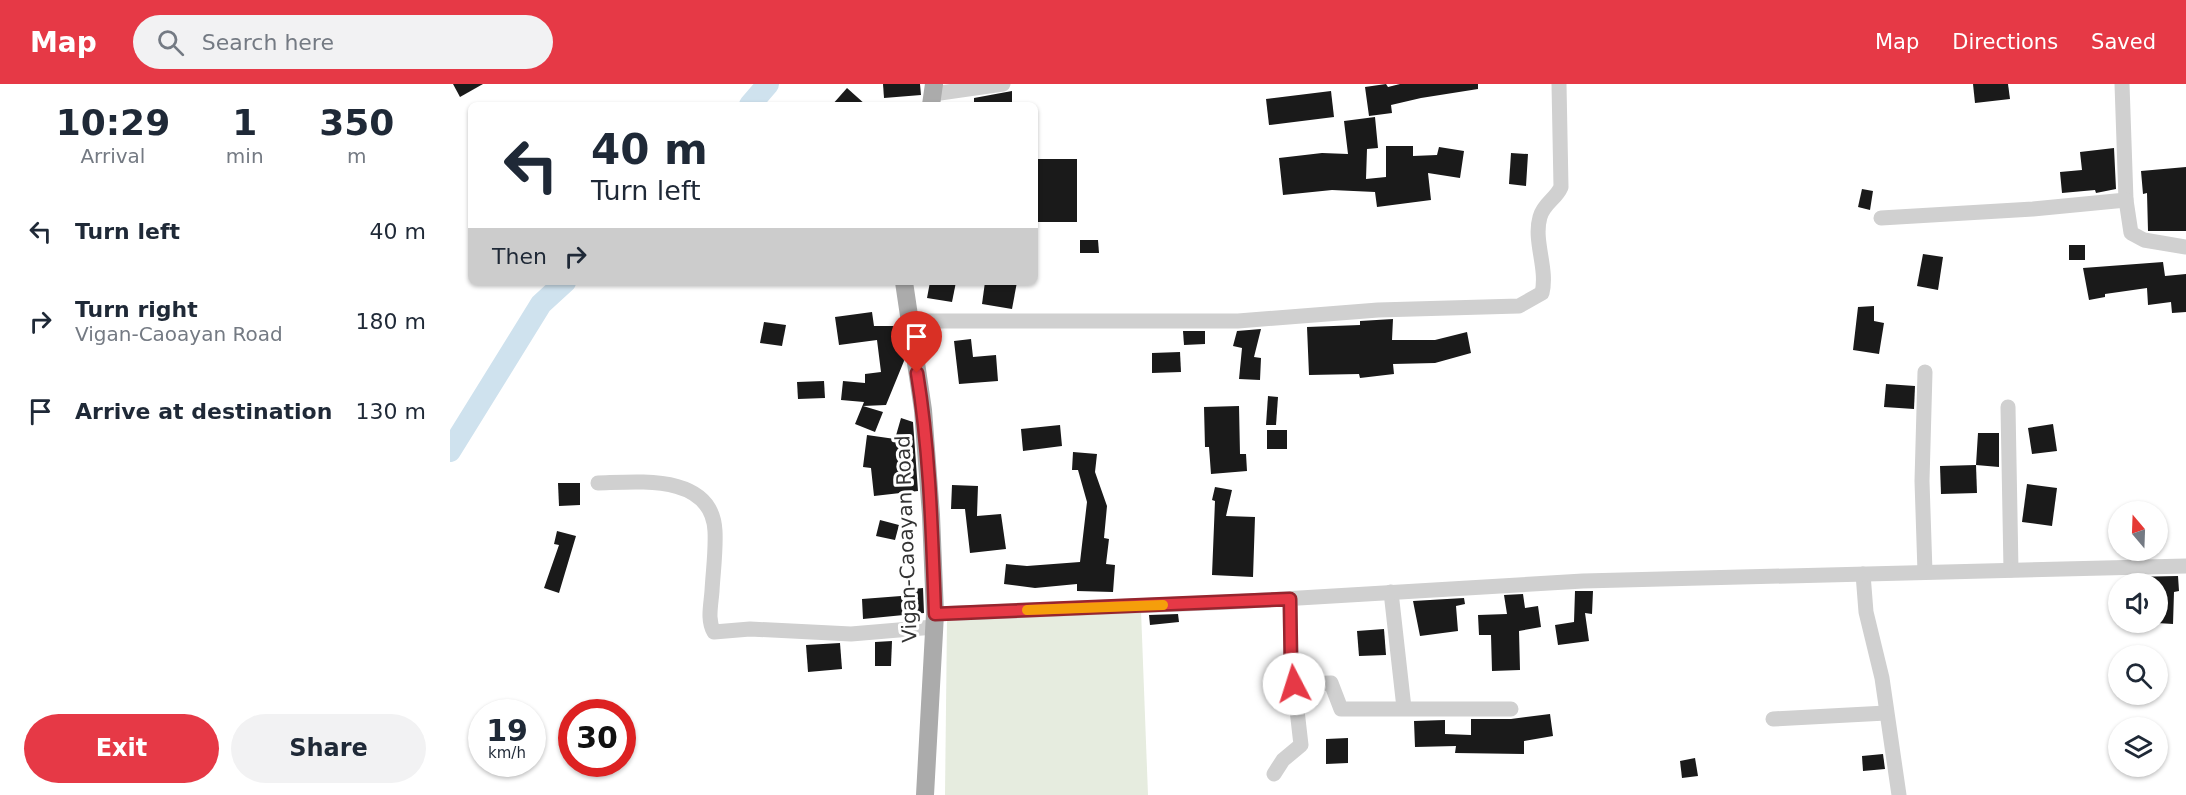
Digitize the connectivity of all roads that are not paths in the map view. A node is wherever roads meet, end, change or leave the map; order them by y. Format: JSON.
{"nodes":[{"id":1,"x":1003,"y":84,"type":"edge"},
{"id":2,"x":1559,"y":84,"type":"edge"},
{"id":3,"x":2122,"y":84,"type":"edge"},
{"id":4,"x":933,"y":94,"type":"edge"},
{"id":5,"x":2126,"y":200,"type":"junction"},
{"id":6,"x":1881,"y":218,"type":"dead end"},
{"id":7,"x":2186,"y":247,"type":"edge"},
{"id":8,"x":904,"y":285,"type":"edge"},
{"id":9,"x":909,"y":321,"type":"junction"},
{"id":10,"x":1925,"y":372,"type":"dead end"},
{"id":11,"x":2008,"y":407,"type":"dead end"},
{"id":12,"x":598,"y":483,"type":"dead end"},
{"id":13,"x":2186,"y":567,"type":"edge"},
{"id":14,"x":2011,"y":570,"type":"junction"},
{"id":15,"x":1925,"y":572,"type":"junction"},
{"id":16,"x":1863,"y":574,"type":"junction"},
{"id":17,"x":1390,"y":592,"type":"junction"},
{"id":18,"x":1290,"y":599,"type":"junction"},
{"id":19,"x":935,"y":620,"type":"junction"},
{"id":20,"x":1294,"y":684,"type":"junction"},
{"id":21,"x":1404,"y":708,"type":"junction"},
{"id":22,"x":1511,"y":709,"type":"dead end"},
{"id":23,"x":1886,"y":713,"type":"junction"},
{"id":24,"x":1773,"y":719,"type":"dead end"},
{"id":25,"x":1274,"y":774,"type":"dead end"},
{"id":26,"x":925,"y":795,"type":"edge"},
{"id":27,"x":1899,"y":795,"type":"edge"}],
"edges":[{"from":1,"to":4,"type":"street"},
{"from":2,"to":9,"type":"street"},
{"from":3,"to":5,"type":"street"},
{"from":5,"to":6,"type":"street"},
{"from":5,"to":7,"type":"street"},
{"from":8,"to":9,"type":"main road","name":"Vigan-Caoayan Road"},
{"from":9,"to":19,"type":"main road","name":"Vigan-Caoayan Road"},
{"from":10,"to":15,"type":"street"},
{"from":11,"to":14,"type":"street"},
{"from":12,"to":19,"type":"street"},
{"from":13,"to":14,"type":"street"},
{"from":14,"to":15,"type":"street"},
{"from":15,"to":16,"type":"street"},
{"from":16,"to":17,"type":"street"},
{"from":16,"to":23,"type":"street"},
{"from":17,"to":18,"type":"street"},
{"from":17,"to":21,"type":"street"},
{"from":18,"to":19,"type":"street"},
{"from":18,"to":20,"type":"street"},
{"from":19,"to":26,"type":"main road","name":"Vigan-Caoayan Road"},
{"from":20,"to":21,"type":"street"},
{"from":20,"to":25,"type":"street"},
{"from":21,"to":22,"type":"street"},
{"from":23,"to":24,"type":"street"},
{"from":23,"to":27,"type":"street"}]}
